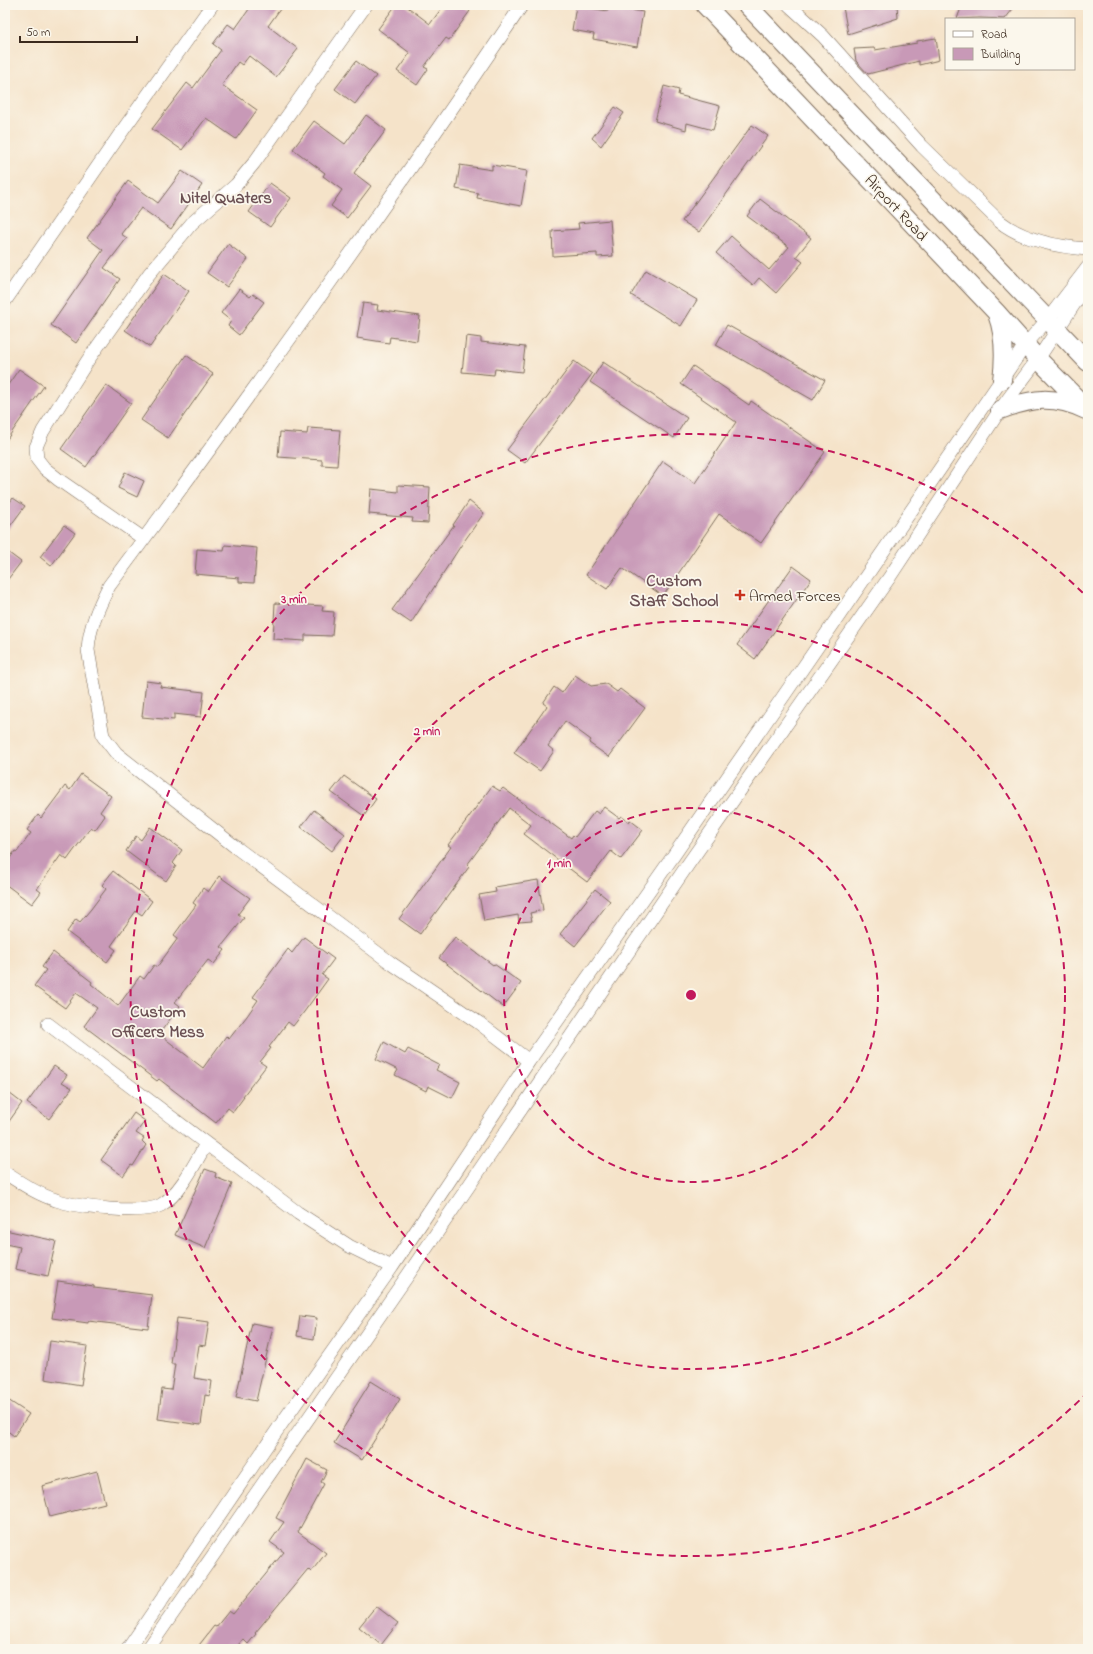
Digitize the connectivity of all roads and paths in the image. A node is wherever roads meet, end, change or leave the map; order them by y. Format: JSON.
{"nodes":[{"id":1,"x":212,"y":5,"type":"edge"},
{"id":2,"x":366,"y":5,"type":"edge"},
{"id":3,"x":522,"y":5,"type":"edge"},
{"id":4,"x":705,"y":5,"type":"edge"},
{"id":5,"x":747,"y":5,"type":"edge"},
{"id":6,"x":789,"y":5,"type":"edge"},
{"id":7,"x":1088,"y":249,"type":"edge"},
{"id":8,"x":1088,"y":267,"type":"edge"},
{"id":9,"x":1088,"y":283,"type":"edge"},
{"id":10,"x":5,"y":301,"type":"edge"},
{"id":11,"x":997,"y":313,"type":"junction"},
{"id":12,"x":1053,"y":324,"type":"junction"},
{"id":13,"x":1026,"y":344,"type":"junction"},
{"id":14,"x":1038,"y":359,"type":"junction"},
{"id":15,"x":1088,"y":362,"type":"edge"},
{"id":16,"x":1002,"y":380,"type":"junction"},
{"id":17,"x":1000,"y":410,"type":"junction"},
{"id":18,"x":1088,"y":410,"type":"edge"},
{"id":19,"x":144,"y":539,"type":"junction"},
{"id":20,"x":48,"y":1024,"type":"dead end"},
{"id":21,"x":529,"y":1061,"type":"junction"},
{"id":22,"x":206,"y":1144,"type":"junction"},
{"id":23,"x":5,"y":1172,"type":"edge"},
{"id":24,"x":392,"y":1267,"type":"junction"},
{"id":25,"x":209,"y":1529,"type":"junction"},
{"id":26,"x":224,"y":1539,"type":"junction"},
{"id":27,"x":155,"y":1647,"type":"edge"},
{"id":28,"x":128,"y":1649,"type":"edge"}],
"edges":[{"from":1,"to":10,"type":"street"},
{"from":2,"to":19,"type":"street"},
{"from":3,"to":19,"type":"street"},
{"from":4,"to":11,"type":"street","name":"Airport Road"},
{"from":5,"to":12,"type":"street","name":"Airport Road"},
{"from":6,"to":7,"type":"street"},
{"from":8,"to":12,"type":"street"},
{"from":9,"to":12,"type":"street"},
{"from":11,"to":13,"type":"street","name":"Airport Road"},
{"from":11,"to":16,"type":"street"},
{"from":12,"to":13,"type":"street"},
{"from":12,"to":14,"type":"street"},
{"from":12,"to":15,"type":"street","name":"Airport Road"},
{"from":13,"to":14,"type":"street","name":"Airport Road"},
{"from":13,"to":16,"type":"street"},
{"from":14,"to":17,"type":"street"},
{"from":14,"to":18,"type":"street","name":"Airport Road"},
{"from":16,"to":21,"type":"street"},
{"from":17,"to":18,"type":"street"},
{"from":17,"to":26,"type":"street"},
{"from":19,"to":21,"type":"street"},
{"from":20,"to":22,"type":"street"},
{"from":21,"to":24,"type":"street"},
{"from":22,"to":23,"type":"street"},
{"from":22,"to":24,"type":"street"},
{"from":24,"to":25,"type":"street"},
{"from":25,"to":26,"type":"street"},
{"from":25,"to":28,"type":"street"},
{"from":26,"to":27,"type":"street"}]}
